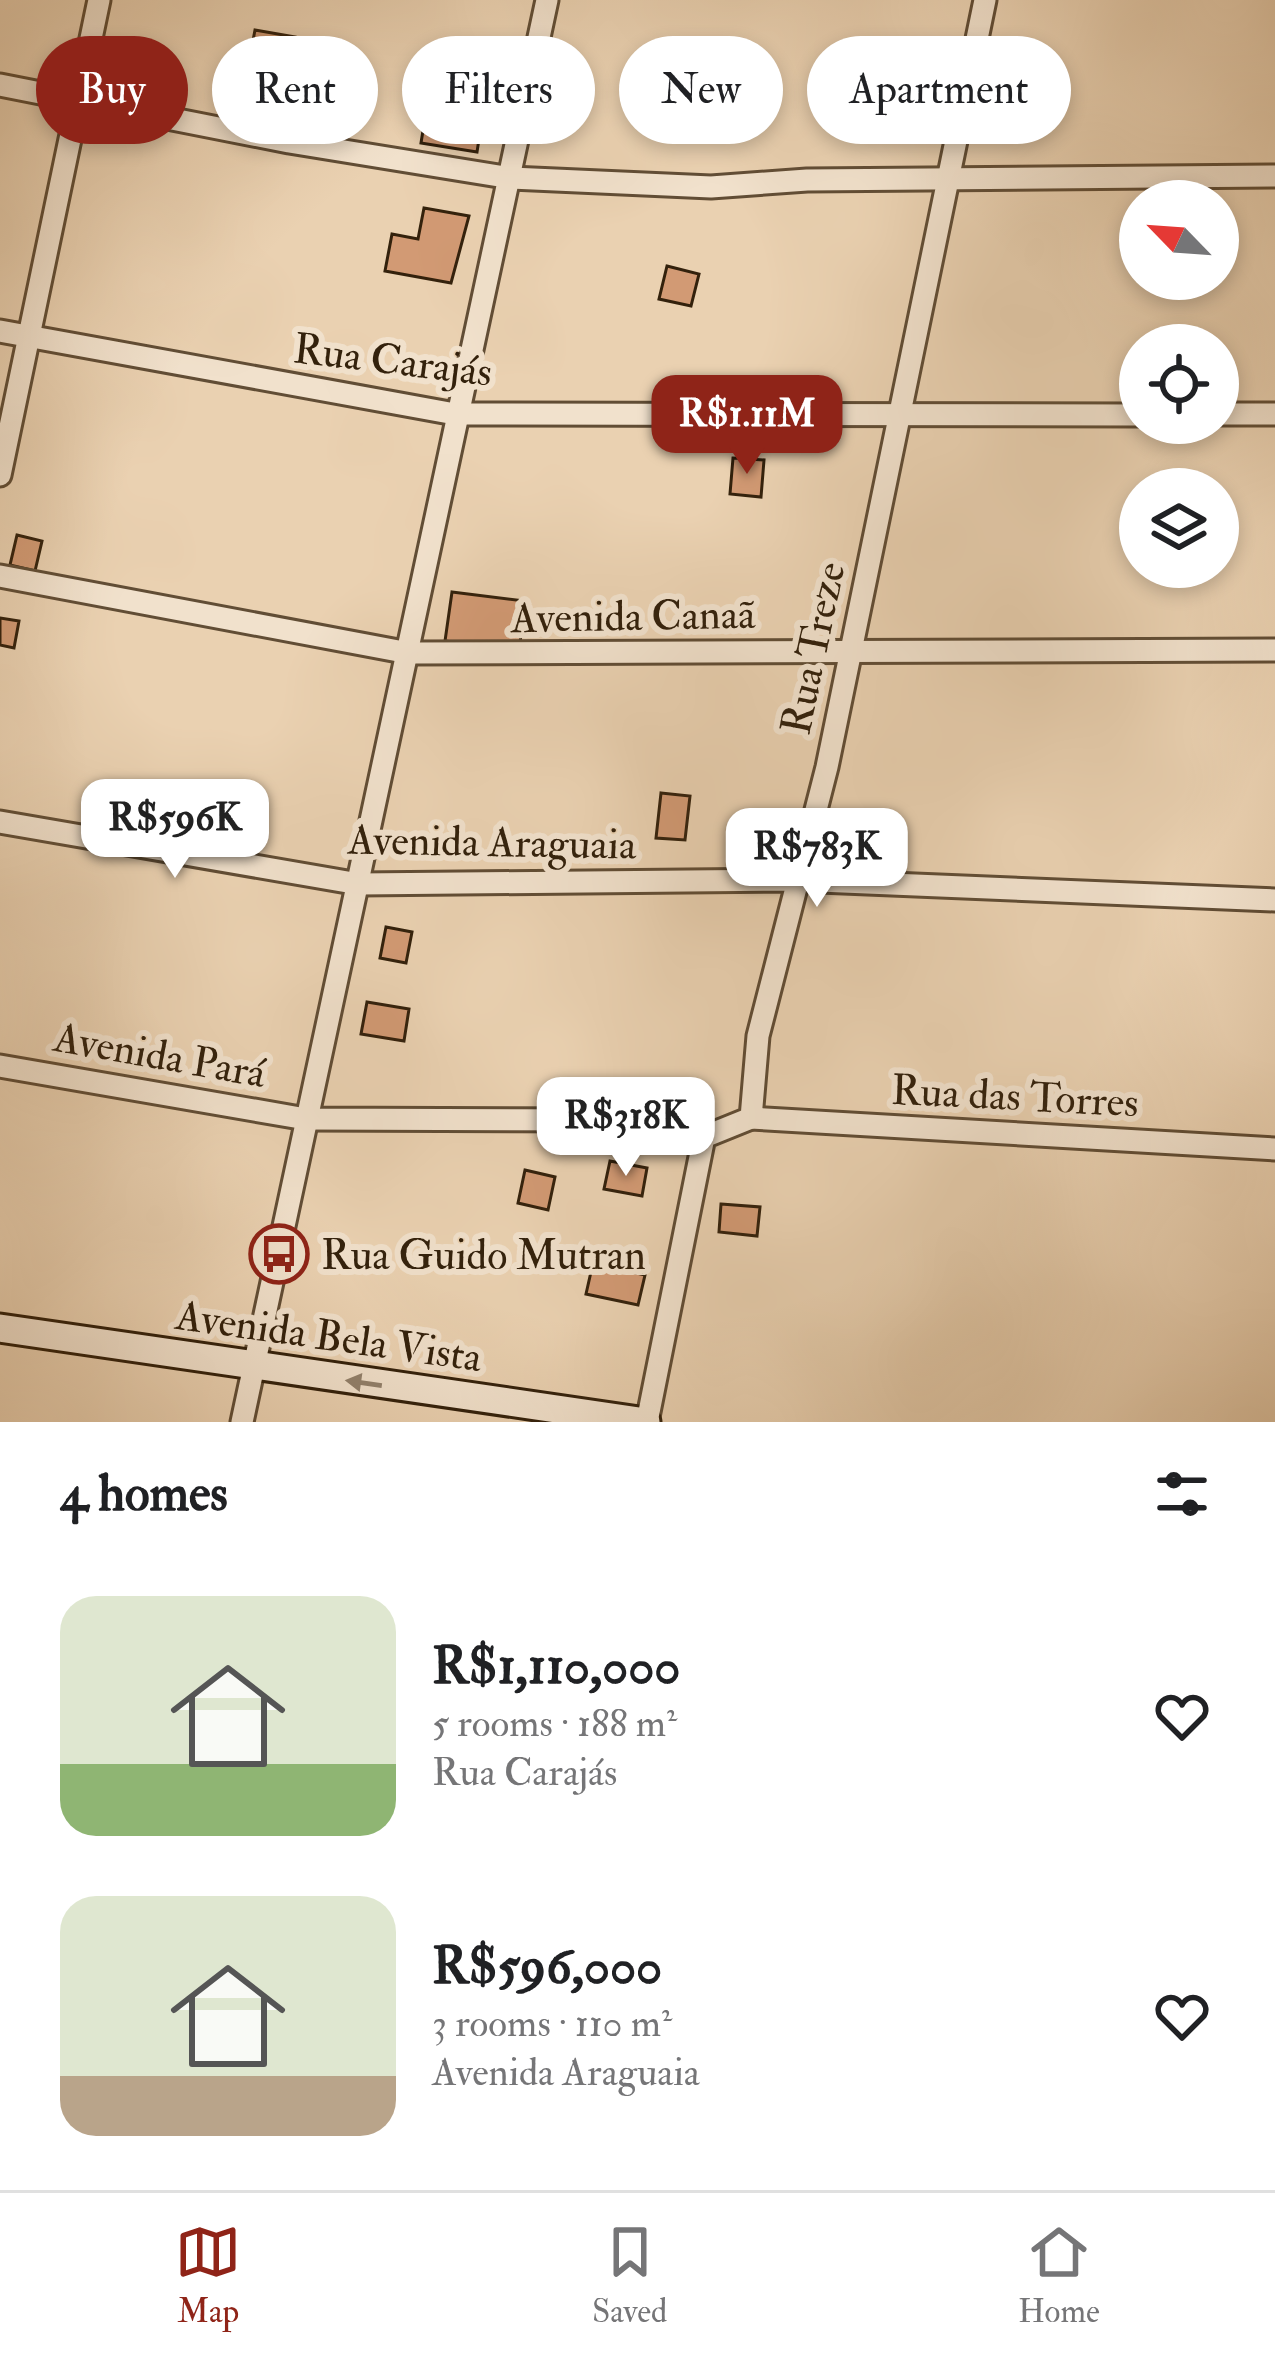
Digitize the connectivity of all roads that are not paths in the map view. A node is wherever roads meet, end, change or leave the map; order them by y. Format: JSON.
{"nodes":[{"id":1,"x":99,"y":0,"type":"edge"},
{"id":2,"x":548,"y":0,"type":"edge"},
{"id":3,"x":986,"y":0,"type":"edge"},
{"id":4,"x":91,"y":36,"type":"edge"},
{"id":5,"x":0,"y":86,"type":"edge"},
{"id":6,"x":36,"y":92,"type":"edge"},
{"id":7,"x":188,"y":121,"type":"edge"},
{"id":8,"x":68,"y":144,"type":"edge"},
{"id":9,"x":1275,"y":176,"type":"edge"},
{"id":10,"x":511,"y":178,"type":"junction"},
{"id":11,"x":945,"y":182,"type":"junction"},
{"id":12,"x":0,"y":331,"type":"edge"},
{"id":13,"x":28,"y":336,"type":"junction"},
{"id":14,"x":455,"y":414,"type":"junction"},
{"id":15,"x":1275,"y":414,"type":"edge"},
{"id":16,"x":1119,"y":415,"type":"edge"},
{"id":17,"x":1239,"y":415,"type":"edge"},
{"id":18,"x":901,"y":416,"type":"junction"},
{"id":19,"x":0,"y":475,"type":"edge"},
{"id":20,"x":0,"y":576,"type":"edge"},
{"id":21,"x":1275,"y":650,"type":"edge"},
{"id":22,"x":851,"y":651,"type":"junction"},
{"id":23,"x":409,"y":653,"type":"junction"},
{"id":24,"x":0,"y":822,"type":"edge"},
{"id":25,"x":795,"y":880,"type":"junction"},
{"id":26,"x":359,"y":884,"type":"junction"},
{"id":27,"x":1275,"y":900,"type":"edge"},
{"id":28,"x":0,"y":1066,"type":"edge"},
{"id":29,"x":751,"y":1118,"type":"junction"},
{"id":30,"x":306,"y":1119,"type":"junction"},
{"id":31,"x":704,"y":1137,"type":"junction"},
{"id":32,"x":1275,"y":1149,"type":"edge"},
{"id":33,"x":0,"y":1328,"type":"edge"},
{"id":34,"x":256,"y":1368,"type":"junction"},
{"id":35,"x":242,"y":1422,"type":"edge"},
{"id":36,"x":647,"y":1422,"type":"edge"}],
"edges":[{"from":1,"to":4,"type":"street"},
{"from":2,"to":10,"type":"street"},
{"from":3,"to":11,"type":"street","name":"Rua Treze"},
{"from":5,"to":6,"type":"street"},
{"from":7,"to":10,"type":"street"},
{"from":8,"to":13,"type":"street"},
{"from":9,"to":11,"type":"street"},
{"from":10,"to":11,"type":"street"},
{"from":10,"to":14,"type":"street"},
{"from":11,"to":18,"type":"street","name":"Rua Treze"},
{"from":12,"to":13,"type":"street","name":"Rua Carajás"},
{"from":13,"to":14,"type":"street","name":"Rua Carajás"},
{"from":13,"to":19,"type":"street"},
{"from":14,"to":18,"type":"street","name":"Rua Carajás"},
{"from":14,"to":23,"type":"street"},
{"from":15,"to":17,"type":"street"},
{"from":16,"to":18,"type":"street","name":"Rua Carajás"},
{"from":18,"to":22,"type":"street","name":"Rua Treze"},
{"from":20,"to":23,"type":"street","name":"Avenida Canaã"},
{"from":21,"to":22,"type":"street","name":"Avenida Canaã"},
{"from":22,"to":23,"type":"street","name":"Avenida Canaã"},
{"from":22,"to":25,"type":"street","name":"Rua Treze"},
{"from":23,"to":26,"type":"street"},
{"from":24,"to":26,"type":"street","name":"Avenida Araguaia"},
{"from":25,"to":26,"type":"street","name":"Avenida Araguaia"},
{"from":25,"to":27,"type":"street","name":"Avenida Araguaia"},
{"from":25,"to":29,"type":"street","name":"Rua Treze"},
{"from":26,"to":30,"type":"street"},
{"from":28,"to":30,"type":"street","name":"Avenida Pará"},
{"from":29,"to":31,"type":"street"},
{"from":29,"to":32,"type":"street","name":"Rua das Torres"},
{"from":30,"to":31,"type":"street","name":"Avenida Pará"},
{"from":30,"to":34,"type":"street"},
{"from":31,"to":36,"type":"street"},
{"from":33,"to":34,"type":"street","name":"Avenida Bela Vista"},
{"from":34,"to":35,"type":"street"},
{"from":36,"to":34,"type":"street","name":"Avenida Bela Vista","one_way":true}]}
